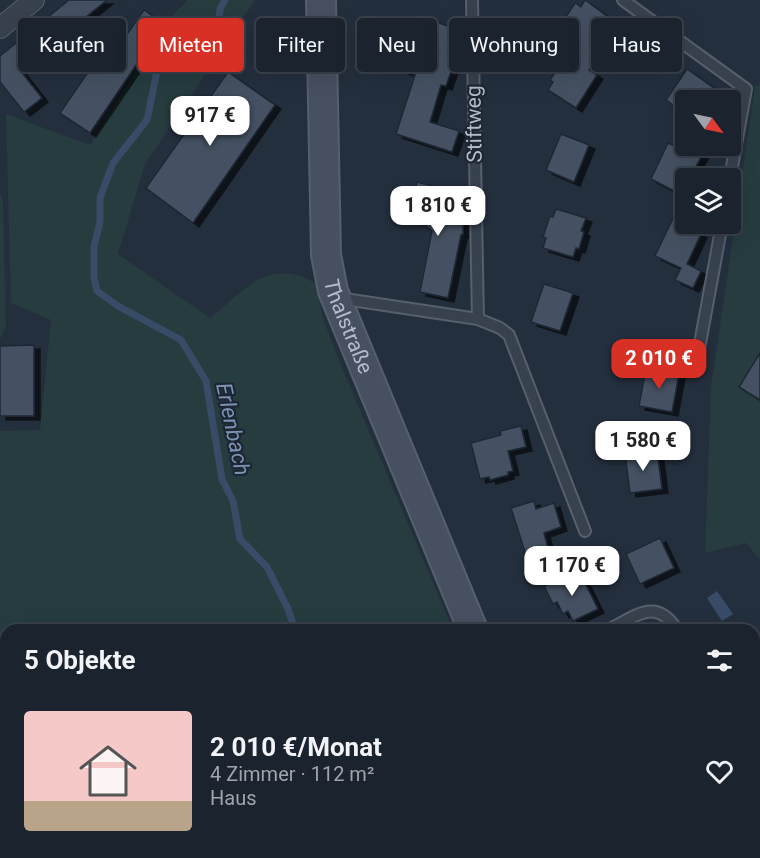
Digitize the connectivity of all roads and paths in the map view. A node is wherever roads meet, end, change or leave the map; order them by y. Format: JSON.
{"nodes":[{"id":1,"x":34,"y":0,"type":"edge"},
{"id":2,"x":321,"y":0,"type":"edge"},
{"id":3,"x":472,"y":0,"type":"edge"},
{"id":4,"x":622,"y":0,"type":"edge"},
{"id":5,"x":0,"y":28,"type":"edge"},
{"id":6,"x":732,"y":168,"type":"edge"},
{"id":7,"x":720,"y":234,"type":"edge"},
{"id":8,"x":336,"y":297,"type":"junction"},
{"id":9,"x":478,"y":320,"type":"junction"},
{"id":10,"x":699,"y":349,"type":"dead end"},
{"id":11,"x":585,"y":531,"type":"dead end"},
{"id":12,"x":471,"y":624,"type":"edge"},
{"id":13,"x":620,"y":624,"type":"edge"},
{"id":14,"x":674,"y":624,"type":"edge"}],
"edges":[{"from":1,"to":5,"type":"street"},
{"from":2,"to":8,"type":"street","name":"Thalstraße"},
{"from":3,"to":9,"type":"lane","name":"Stiftweg"},
{"from":4,"to":6,"type":"lane"},
{"from":7,"to":10,"type":"lane"},
{"from":8,"to":9,"type":"lane"},
{"from":8,"to":12,"type":"street","name":"Thalstraße"},
{"from":9,"to":11,"type":"lane"},
{"from":13,"to":14,"type":"lane"}]}
